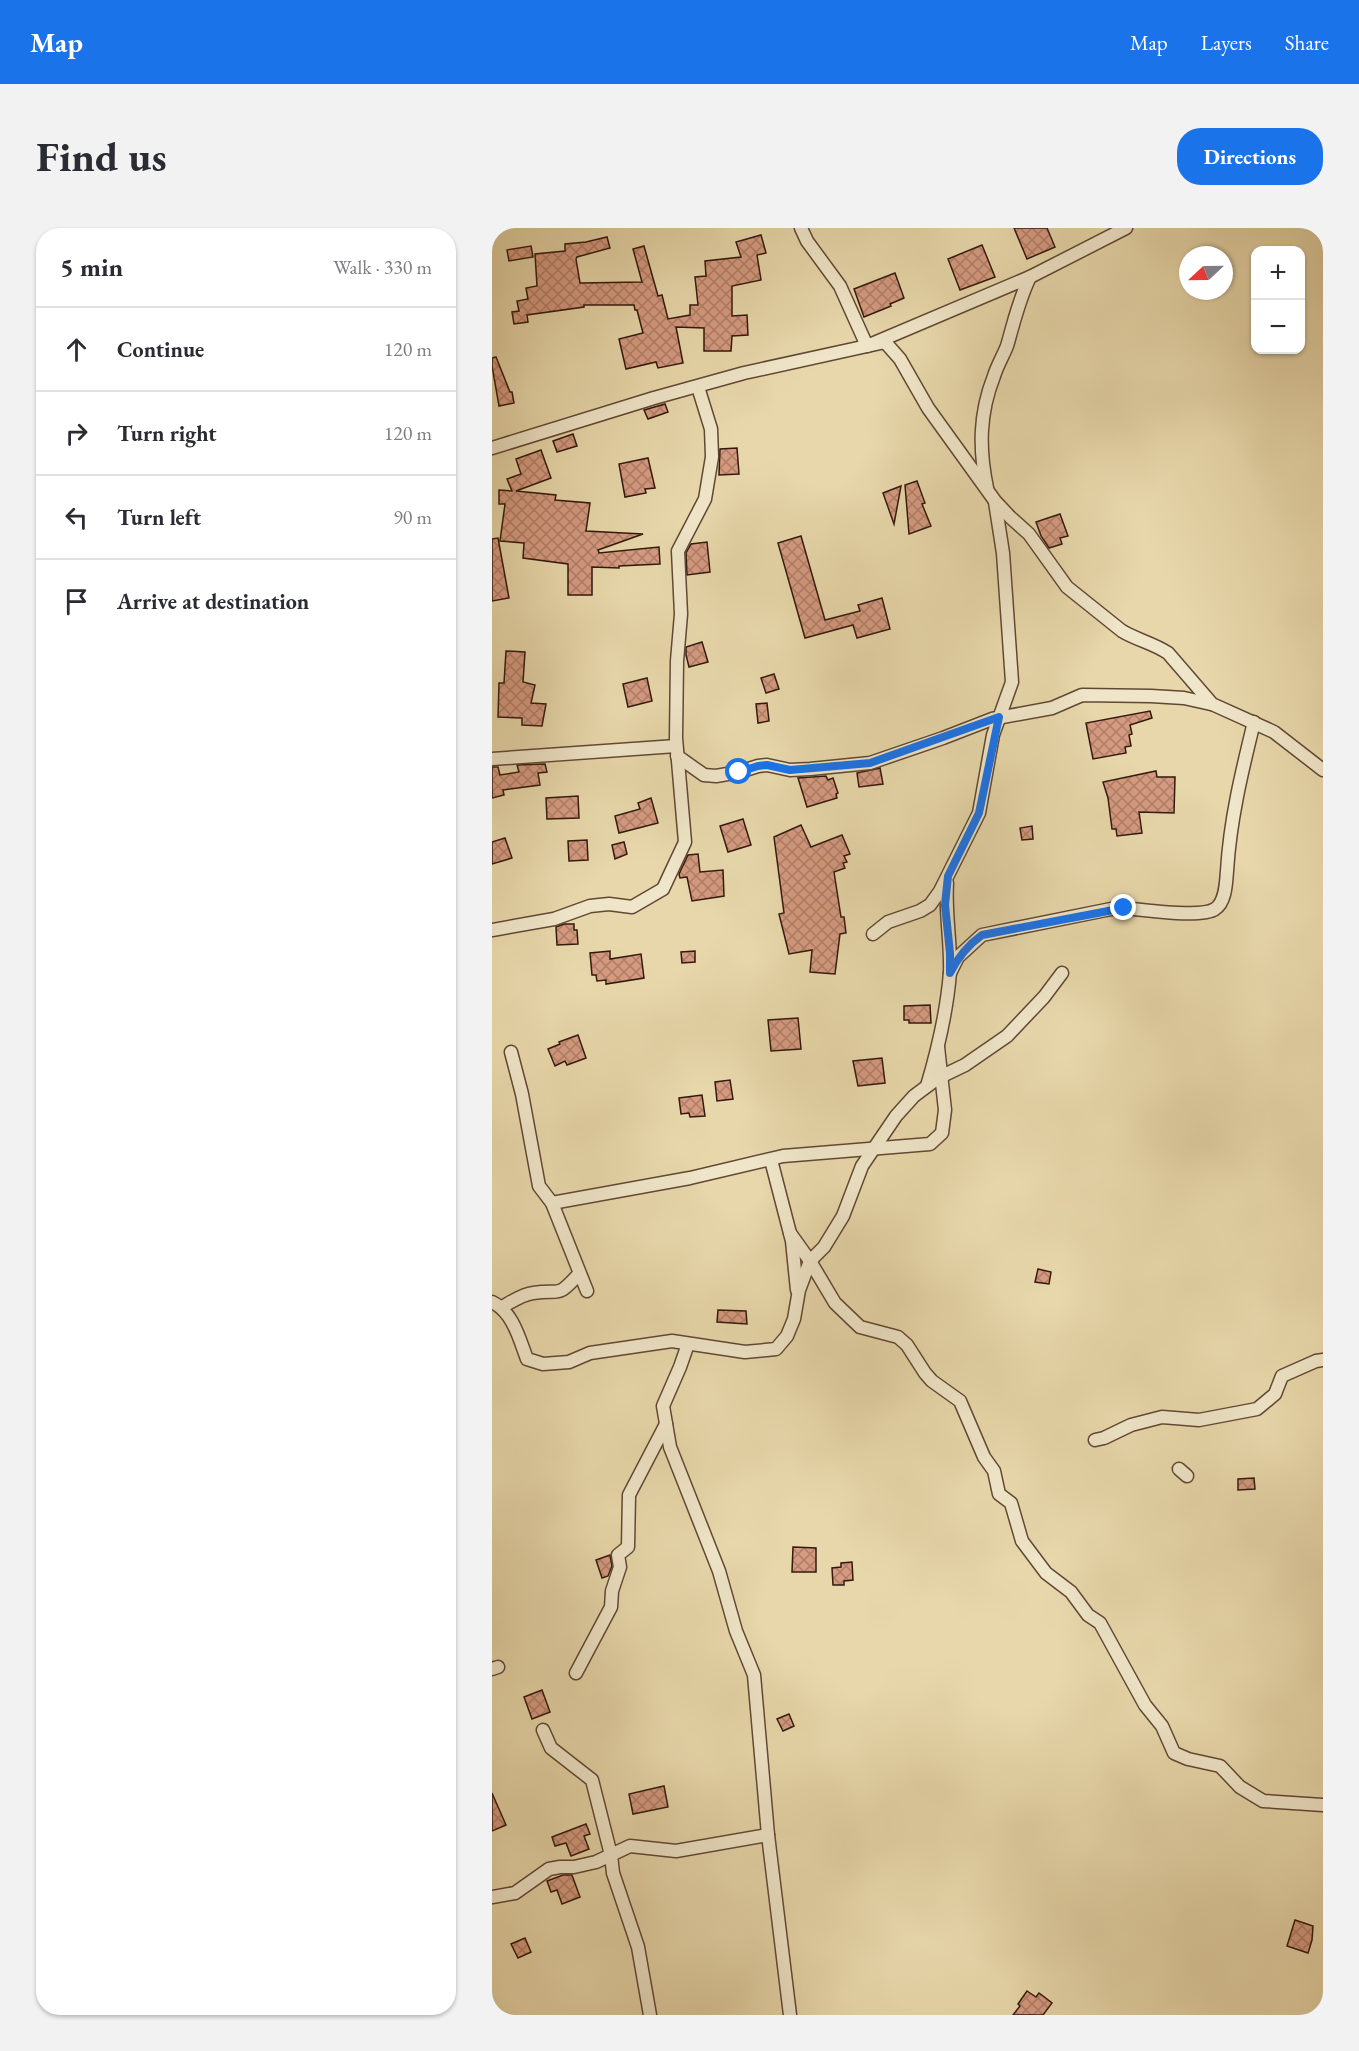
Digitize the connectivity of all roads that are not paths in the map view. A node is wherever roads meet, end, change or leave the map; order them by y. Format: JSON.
{"nodes":[{"id":1,"x":801,"y":228,"type":"edge"},
{"id":2,"x":1126,"y":228,"type":"edge"},
{"id":3,"x":1030,"y":277,"type":"junction"},
{"id":4,"x":867,"y":346,"type":"junction"},
{"id":5,"x":698,"y":387,"type":"junction"},
{"id":6,"x":492,"y":448,"type":"edge"},
{"id":7,"x":991,"y":496,"type":"junction"},
{"id":8,"x":1212,"y":704,"type":"junction"},
{"id":9,"x":999,"y":717,"type":"junction"},
{"id":10,"x":1254,"y":722,"type":"junction"},
{"id":11,"x":676,"y":751,"type":"junction"},
{"id":12,"x":492,"y":759,"type":"edge"},
{"id":13,"x":1323,"y":770,"type":"edge"},
{"id":14,"x":948,"y":876,"type":"junction"},
{"id":15,"x":492,"y":930,"type":"edge"},
{"id":16,"x":873,"y":933,"type":"dead end"},
{"id":17,"x":950,"y":973,"type":"junction"},
{"id":18,"x":1062,"y":973,"type":"dead end"},
{"id":19,"x":938,"y":1047,"type":"junction"},
{"id":20,"x":511,"y":1052,"type":"dead end"},
{"id":21,"x":940,"y":1077,"type":"junction"},
{"id":22,"x":927,"y":1086,"type":"junction"},
{"id":23,"x":874,"y":1148,"type":"junction"},
{"id":24,"x":771,"y":1160,"type":"junction"},
{"id":25,"x":552,"y":1203,"type":"junction"},
{"id":26,"x":790,"y":1233,"type":"junction"},
{"id":27,"x":810,"y":1261,"type":"junction"},
{"id":28,"x":579,"y":1274,"type":"junction"},
{"id":29,"x":587,"y":1291,"type":"dead end"},
{"id":30,"x":798,"y":1298,"type":"junction"},
{"id":31,"x":497,"y":1304,"type":"edge"},
{"id":32,"x":688,"y":1344,"type":"junction"},
{"id":33,"x":1323,"y":1360,"type":"edge"},
{"id":34,"x":666,"y":1424,"type":"junction"},
{"id":35,"x":1095,"y":1440,"type":"dead end"},
{"id":36,"x":576,"y":1673,"type":"dead end"},
{"id":37,"x":543,"y":1730,"type":"dead end"},
{"id":38,"x":1323,"y":1805,"type":"edge"},
{"id":39,"x":768,"y":1835,"type":"junction"},
{"id":40,"x":611,"y":1855,"type":"junction"},
{"id":41,"x":492,"y":1897,"type":"edge"},
{"id":42,"x":650,"y":2015,"type":"edge"},
{"id":43,"x":790,"y":2015,"type":"edge"}],
"edges":[{"from":1,"to":4,"type":"street"},
{"from":2,"to":3,"type":"street"},
{"from":3,"to":4,"type":"street"},
{"from":3,"to":7,"type":"street"},
{"from":4,"to":5,"type":"street"},
{"from":4,"to":7,"type":"street"},
{"from":5,"to":6,"type":"street"},
{"from":5,"to":11,"type":"street"},
{"from":7,"to":8,"type":"street"},
{"from":7,"to":9,"type":"street"},
{"from":8,"to":9,"type":"street"},
{"from":8,"to":10,"type":"street"},
{"from":9,"to":11,"type":"street"},
{"from":9,"to":14,"type":"street"},
{"from":10,"to":13,"type":"street"},
{"from":10,"to":17,"type":"street"},
{"from":11,"to":12,"type":"street"},
{"from":11,"to":15,"type":"street"},
{"from":14,"to":16,"type":"street"},
{"from":14,"to":17,"type":"street"},
{"from":17,"to":19,"type":"street"},
{"from":18,"to":21,"type":"street"},
{"from":19,"to":21,"type":"street"},
{"from":19,"to":22,"type":"street"},
{"from":20,"to":25,"type":"street"},
{"from":21,"to":22,"type":"street"},
{"from":21,"to":23,"type":"street"},
{"from":22,"to":23,"type":"street"},
{"from":23,"to":24,"type":"street"},
{"from":23,"to":27,"type":"street"},
{"from":24,"to":25,"type":"street"},
{"from":24,"to":26,"type":"street"},
{"from":25,"to":28,"type":"street"},
{"from":26,"to":27,"type":"street"},
{"from":26,"to":30,"type":"street"},
{"from":27,"to":30,"type":"street"},
{"from":27,"to":38,"type":"street"},
{"from":28,"to":29,"type":"street"},
{"from":28,"to":31,"type":"street"},
{"from":30,"to":32,"type":"street"},
{"from":31,"to":32,"type":"street"},
{"from":32,"to":34,"type":"street"},
{"from":33,"to":35,"type":"street"},
{"from":34,"to":36,"type":"street"},
{"from":34,"to":39,"type":"street"},
{"from":37,"to":40,"type":"street"},
{"from":39,"to":40,"type":"street"},
{"from":39,"to":43,"type":"street"},
{"from":40,"to":41,"type":"street"},
{"from":40,"to":42,"type":"street"}]}
